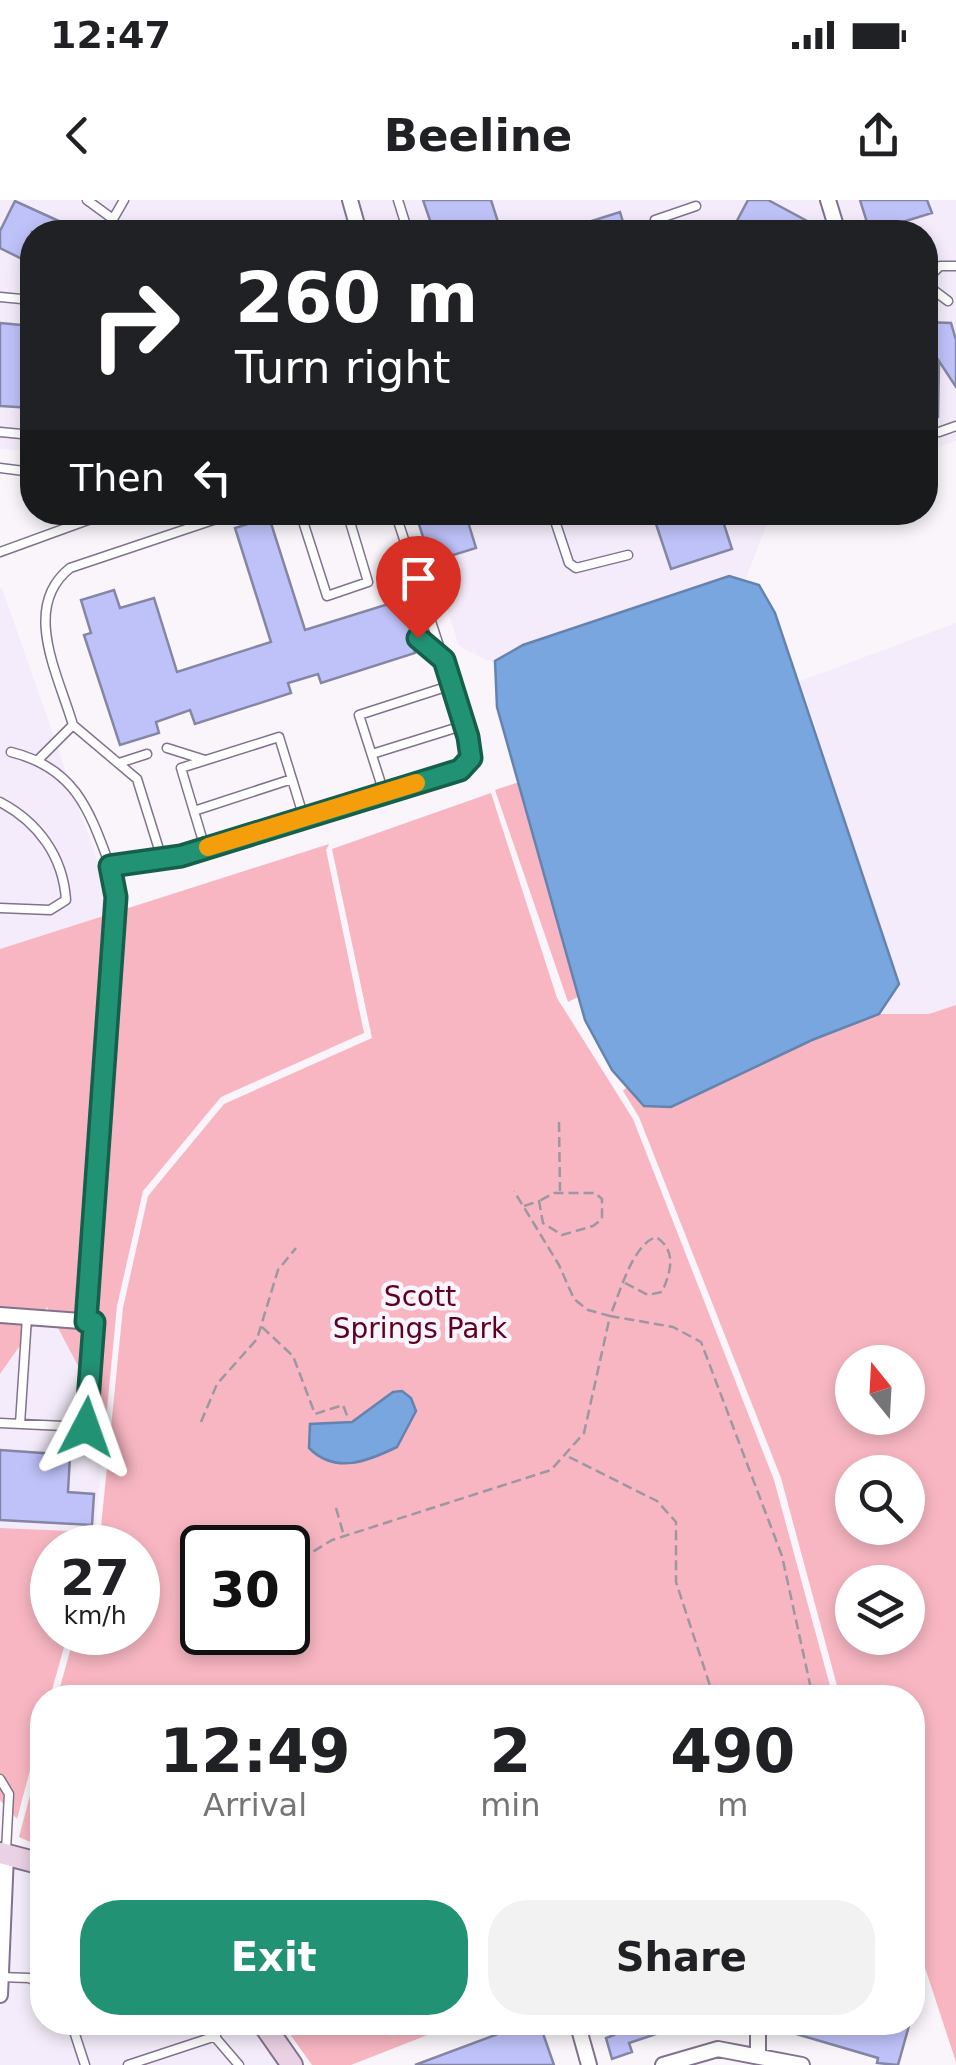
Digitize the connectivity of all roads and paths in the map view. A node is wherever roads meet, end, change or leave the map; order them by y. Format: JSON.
{"nodes":[{"id":1,"x":87,"y":200,"type":"edge"},
{"id":2,"x":124,"y":200,"type":"edge"},
{"id":3,"x":696,"y":206,"type":"dead end"},
{"id":4,"x":114,"y":219,"type":"joint"},
{"id":5,"x":655,"y":220,"type":"edge"},
{"id":6,"x":938,"y":294,"type":"edge"},
{"id":7,"x":948,"y":301,"type":"dead end"},
{"id":8,"x":956,"y":426,"type":"edge"},
{"id":9,"x":939,"y":432,"type":"dead end"},
{"id":10,"x":75,"y":525,"type":"edge"},
{"id":11,"x":198,"y":525,"type":"edge"},
{"id":12,"x":304,"y":525,"type":"edge"},
{"id":13,"x":351,"y":525,"type":"edge"},
{"id":14,"x":399,"y":525,"type":"edge"},
{"id":15,"x":556,"y":525,"type":"edge"},
{"id":16,"x":0,"y":540,"type":"edge"},
{"id":17,"x":1,"y":552,"type":"edge"},
{"id":18,"x":628,"y":555,"type":"dead end"},
{"id":19,"x":415,"y":572,"type":"junction"},
{"id":20,"x":410,"y":612,"type":"dead end"},
{"id":21,"x":418,"y":638,"type":"dead end"},
{"id":22,"x":444,"y":660,"type":"junction"},
{"id":23,"x":452,"y":685,"type":"junction"},
{"id":24,"x":73,"y":725,"type":"junction"},
{"id":25,"x":464,"y":725,"type":"junction"},
{"id":26,"x":167,"y":748,"type":"dead end"},
{"id":27,"x":11,"y":752,"type":"dead end"},
{"id":28,"x":147,"y":754,"type":"dead end"},
{"id":29,"x":372,"y":754,"type":"junction"},
{"id":30,"x":39,"y":759,"type":"junction"},
{"id":31,"x":207,"y":760,"type":"junction"},
{"id":32,"x":119,"y":763,"type":"junction"},
{"id":33,"x":292,"y":780,"type":"junction"},
{"id":34,"x":384,"y":793,"type":"junction"},
{"id":35,"x":0,"y":802,"type":"edge"},
{"id":36,"x":194,"y":811,"type":"junction"},
{"id":37,"x":304,"y":818,"type":"junction"},
{"id":38,"x":204,"y":848,"type":"junction"},
{"id":39,"x":162,"y":860,"type":"junction"},
{"id":40,"x":110,"y":866,"type":"junction"},
{"id":41,"x":0,"y":908,"type":"edge"},
{"id":42,"x":559,"y":1122,"type":"dead end"},
{"id":43,"x":514,"y":1191,"type":"dead end"},
{"id":44,"x":560,"y":1192,"type":"junction"},
{"id":45,"x":539,"y":1201,"type":"junction"},
{"id":46,"x":522,"y":1207,"type":"junction"},
{"id":47,"x":550,"y":1230,"type":"junction"},
{"id":48,"x":545,"y":1242,"type":"junction"},
{"id":49,"x":296,"y":1248,"type":"dead end"},
{"id":50,"x":625,"y":1283,"type":"junction"},
{"id":51,"x":0,"y":1315,"type":"edge"},
{"id":52,"x":610,"y":1316,"type":"junction"},
{"id":53,"x":26,"y":1317,"type":"junction"},
{"id":54,"x":86,"y":1322,"type":"junction"},
{"id":55,"x":261,"y":1326,"type":"junction"},
{"id":56,"x":348,"y":1418,"type":"dead end"},
{"id":57,"x":200,"y":1422,"type":"dead end"},
{"id":58,"x":0,"y":1424,"type":"edge"},
{"id":59,"x":20,"y":1424,"type":"junction"},
{"id":60,"x":86,"y":1427,"type":"joint"},
{"id":61,"x":568,"y":1456,"type":"junction"},
{"id":62,"x":336,"y":1508,"type":"dead end"},
{"id":63,"x":344,"y":1536,"type":"junction"},
{"id":64,"x":310,"y":1555,"type":"edge"},
{"id":65,"x":710,"y":1685,"type":"edge"},
{"id":66,"x":810,"y":1685,"type":"edge"},
{"id":67,"x":0,"y":1779,"type":"edge"},
{"id":68,"x":3,"y":1854,"type":"edge"},
{"id":69,"x":30,"y":1861,"type":"edge"},
{"id":70,"x":1,"y":1977,"type":"edge"},
{"id":71,"x":30,"y":1978,"type":"edge"},
{"id":72,"x":0,"y":1995,"type":"edge"},
{"id":73,"x":75,"y":2035,"type":"edge"},
{"id":74,"x":271,"y":2035,"type":"edge"},
{"id":75,"x":580,"y":2035,"type":"edge"},
{"id":76,"x":758,"y":2035,"type":"edge"},
{"id":77,"x":216,"y":2036,"type":"joint"},
{"id":78,"x":758,"y":2056,"type":"junction"},
{"id":79,"x":85,"y":2065,"type":"edge"},
{"id":80,"x":128,"y":2065,"type":"edge"},
{"id":81,"x":239,"y":2065,"type":"edge"},
{"id":82,"x":292,"y":2065,"type":"edge"},
{"id":83,"x":588,"y":2065,"type":"edge"},
{"id":84,"x":663,"y":2065,"type":"edge"},
{"id":85,"x":802,"y":2065,"type":"edge"}],
"edges":[{"from":1,"to":4,"type":"lane"},
{"from":2,"to":4,"type":"lane"},
{"from":3,"to":5,"type":"lane"},
{"from":6,"to":7,"type":"lane"},
{"from":8,"to":9,"type":"lane"},
{"from":10,"to":17,"type":"lane"},
{"from":11,"to":24,"type":"lane"},
{"from":12,"to":13,"type":"lane"},
{"from":14,"to":19,"type":"lane"},
{"from":15,"to":18,"type":"lane"},
{"from":16,"to":17,"type":"lane"},
{"from":19,"to":20,"type":"lane"},
{"from":19,"to":22,"type":"lane"},
{"from":21,"to":22,"type":"lane"},
{"from":22,"to":23,"type":"lane"},
{"from":23,"to":25,"type":"lane"},
{"from":23,"to":29,"type":"lane"},
{"from":24,"to":30,"type":"lane"},
{"from":24,"to":32,"type":"lane"},
{"from":25,"to":29,"type":"lane"},
{"from":25,"to":34,"type":"lane"},
{"from":26,"to":31,"type":"lane"},
{"from":27,"to":30,"type":"lane"},
{"from":28,"to":32,"type":"lane"},
{"from":29,"to":34,"type":"lane"},
{"from":30,"to":40,"type":"lane"},
{"from":31,"to":33,"type":"lane"},
{"from":31,"to":36,"type":"lane"},
{"from":32,"to":39,"type":"lane"},
{"from":33,"to":36,"type":"lane"},
{"from":33,"to":37,"type":"lane"},
{"from":34,"to":37,"type":"lane"},
{"from":35,"to":41,"type":"lane"},
{"from":36,"to":38,"type":"lane"},
{"from":37,"to":38,"type":"lane"},
{"from":38,"to":39,"type":"lane"},
{"from":39,"to":40,"type":"lane"},
{"from":40,"to":54,"type":"lane"},
{"from":42,"to":44,"type":"path"},
{"from":43,"to":46,"type":"path"},
{"from":44,"to":45,"type":"path"},
{"from":44,"to":47,"type":"path"},
{"from":45,"to":46,"type":"path"},
{"from":45,"to":47,"type":"path"},
{"from":46,"to":48,"type":"path"},
{"from":47,"to":48,"type":"path"},
{"from":48,"to":52,"type":"path"},
{"from":49,"to":55,"type":"path"},
{"from":50,"to":50,"type":"path"},
{"from":50,"to":52,"type":"path"},
{"from":51,"to":53,"type":"street"},
{"from":52,"to":61,"type":"path"},
{"from":52,"to":66,"type":"path"},
{"from":53,"to":54,"type":"street"},
{"from":53,"to":59,"type":"lane"},
{"from":54,"to":60,"type":"street"},
{"from":55,"to":56,"type":"path"},
{"from":55,"to":57,"type":"path"},
{"from":58,"to":59,"type":"lane"},
{"from":59,"to":60,"type":"lane"},
{"from":61,"to":63,"type":"path"},
{"from":61,"to":65,"type":"path"},
{"from":62,"to":63,"type":"path"},
{"from":63,"to":64,"type":"path"},
{"from":67,"to":68,"type":"lane"},
{"from":68,"to":69,"type":"street"},
{"from":68,"to":70,"type":"street"},
{"from":70,"to":71,"type":"lane"},
{"from":70,"to":72,"type":"street"},
{"from":73,"to":79,"type":"lane"},
{"from":74,"to":82,"type":"street"},
{"from":75,"to":83,"type":"street"},
{"from":76,"to":78,"type":"street"},
{"from":77,"to":80,"type":"lane"},
{"from":77,"to":81,"type":"lane"},
{"from":78,"to":84,"type":"street"},
{"from":78,"to":85,"type":"street"}]}
